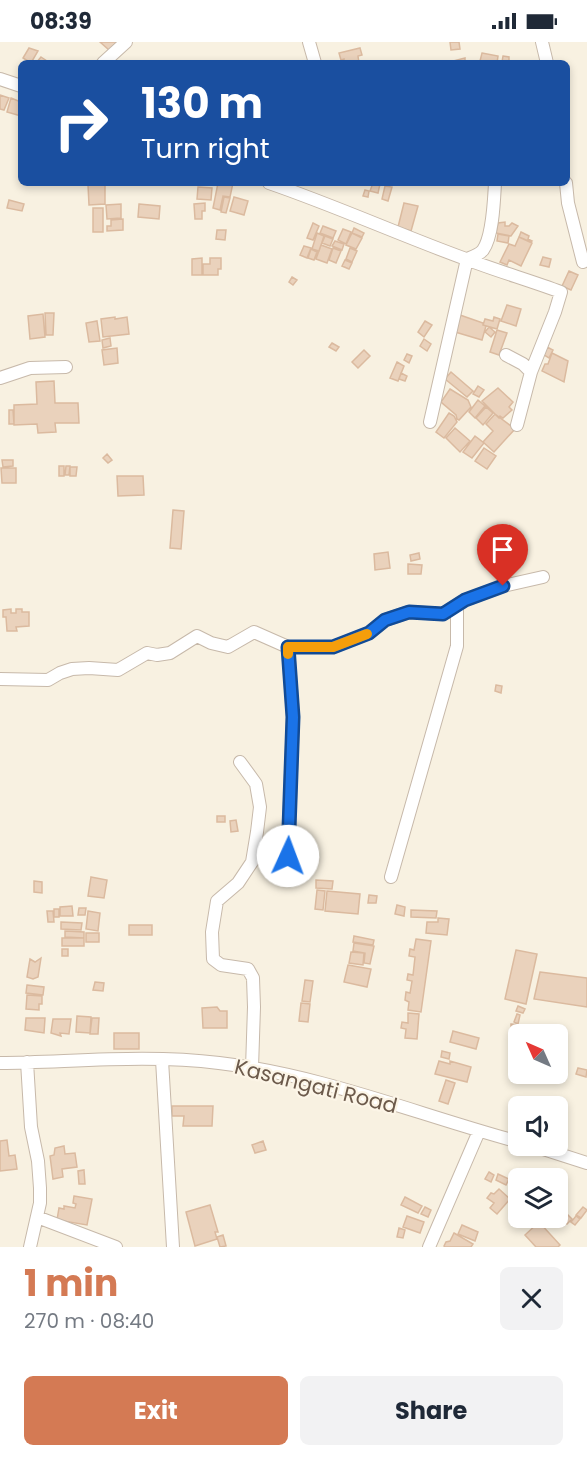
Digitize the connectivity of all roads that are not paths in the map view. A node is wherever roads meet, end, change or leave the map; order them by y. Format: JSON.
{"nodes":[{"id":1,"x":126,"y":42,"type":"edge"},
{"id":2,"x":309,"y":42,"type":"edge"},
{"id":3,"x":542,"y":42,"type":"edge"},
{"id":4,"x":106,"y":60,"type":"edge"},
{"id":5,"x":314,"y":60,"type":"edge"},
{"id":6,"x":547,"y":60,"type":"edge"},
{"id":7,"x":0,"y":79,"type":"edge"},
{"id":8,"x":18,"y":85,"type":"edge"},
{"id":9,"x":278,"y":186,"type":"edge"},
{"id":10,"x":495,"y":186,"type":"edge"},
{"id":11,"x":566,"y":186,"type":"edge"},
{"id":12,"x":466,"y":259,"type":"junction"},
{"id":13,"x":584,"y":262,"type":"dead end"},
{"id":14,"x":506,"y":355,"type":"dead end"},
{"id":15,"x":66,"y":367,"type":"dead end"},
{"id":16,"x":531,"y":372,"type":"junction"},
{"id":17,"x":0,"y":378,"type":"edge"},
{"id":18,"x":430,"y":422,"type":"dead end"},
{"id":19,"x":517,"y":424,"type":"dead end"},
{"id":20,"x":543,"y":577,"type":"dead end"},
{"id":21,"x":458,"y":605,"type":"junction"},
{"id":22,"x":288,"y":647,"type":"junction"},
{"id":23,"x":0,"y":679,"type":"edge"},
{"id":24,"x":240,"y":762,"type":"dead end"},
{"id":25,"x":288,"y":856,"type":"dead end"},
{"id":26,"x":391,"y":877,"type":"dead end"},
{"id":27,"x":162,"y":1059,"type":"junction"},
{"id":28,"x":27,"y":1062,"type":"junction"},
{"id":29,"x":0,"y":1063,"type":"edge"},
{"id":30,"x":252,"y":1068,"type":"junction"},
{"id":31,"x":479,"y":1131,"type":"junction"},
{"id":32,"x":508,"y":1139,"type":"edge"},
{"id":33,"x":567,"y":1156,"type":"edge"},
{"id":34,"x":587,"y":1162,"type":"edge"},
{"id":35,"x":37,"y":1216,"type":"junction"},
{"id":36,"x":30,"y":1247,"type":"edge"},
{"id":37,"x":116,"y":1247,"type":"edge"},
{"id":38,"x":173,"y":1247,"type":"edge"},
{"id":39,"x":429,"y":1247,"type":"edge"}],
"edges":[{"from":1,"to":4,"type":"street"},
{"from":2,"to":5,"type":"street"},
{"from":3,"to":6,"type":"street"},
{"from":7,"to":8,"type":"street"},
{"from":9,"to":12,"type":"street"},
{"from":10,"to":12,"type":"street"},
{"from":11,"to":13,"type":"street"},
{"from":12,"to":16,"type":"street"},
{"from":12,"to":18,"type":"street"},
{"from":14,"to":16,"type":"street"},
{"from":15,"to":17,"type":"street"},
{"from":16,"to":19,"type":"street"},
{"from":20,"to":21,"type":"street"},
{"from":21,"to":22,"type":"street"},
{"from":21,"to":26,"type":"street"},
{"from":22,"to":23,"type":"street"},
{"from":22,"to":25,"type":"street"},
{"from":24,"to":30,"type":"street"},
{"from":27,"to":28,"type":"street","name":"Kasangati Road"},
{"from":27,"to":30,"type":"street","name":"Kasangati Road"},
{"from":27,"to":38,"type":"street"},
{"from":28,"to":29,"type":"street","name":"Kasangati Road"},
{"from":28,"to":35,"type":"street"},
{"from":30,"to":31,"type":"street","name":"Kasangati Road"},
{"from":31,"to":32,"type":"street","name":"Kasangati Road"},
{"from":31,"to":39,"type":"street"},
{"from":33,"to":34,"type":"street"},
{"from":35,"to":36,"type":"street"},
{"from":35,"to":37,"type":"street"}]}
